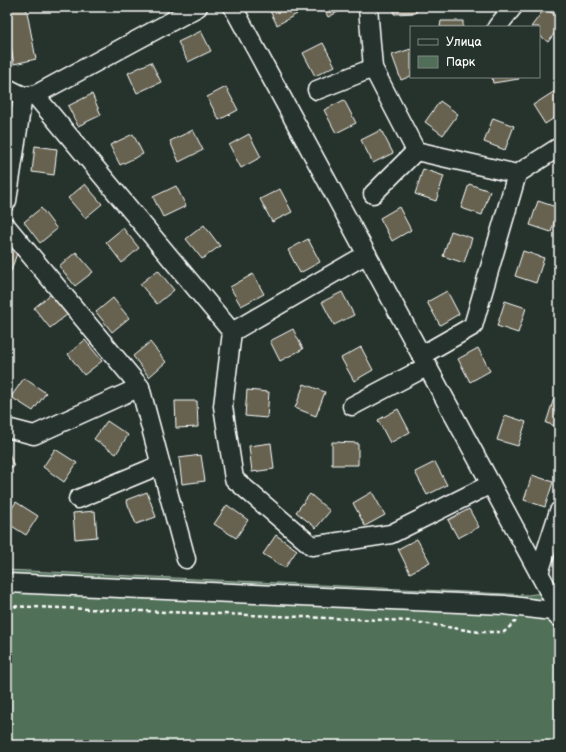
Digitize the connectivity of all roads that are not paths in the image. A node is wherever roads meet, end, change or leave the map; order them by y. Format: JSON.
{"nodes":[{"id":1,"x":198,"y":7,"type":"edge"},
{"id":2,"x":233,"y":7,"type":"edge"},
{"id":3,"x":368,"y":7,"type":"edge"},
{"id":4,"x":513,"y":7,"type":"edge"},
{"id":5,"x":498,"y":26,"type":"edge"},
{"id":6,"x":372,"y":68,"type":"junction"},
{"id":7,"x":316,"y":90,"type":"dead end"},
{"id":8,"x":22,"y":93,"type":"edge"},
{"id":9,"x":559,"y":147,"type":"edge"},
{"id":10,"x":416,"y":151,"type":"junction"},
{"id":11,"x":517,"y":174,"type":"junction"},
{"id":12,"x":373,"y":194,"type":"dead end"},
{"id":13,"x":7,"y":201,"type":"edge"},
{"id":14,"x":7,"y":227,"type":"edge"},
{"id":15,"x":367,"y":254,"type":"junction"},
{"id":16,"x":232,"y":332,"type":"junction"},
{"id":17,"x":425,"y":361,"type":"junction"},
{"id":18,"x":140,"y":387,"type":"junction"},
{"id":19,"x":352,"y":406,"type":"dead end"},
{"id":20,"x":7,"y":428,"type":"edge"},
{"id":21,"x":160,"y":465,"type":"junction"},
{"id":22,"x":491,"y":484,"type":"junction"},
{"id":23,"x":78,"y":499,"type":"dead end"},
{"id":24,"x":559,"y":511,"type":"edge"},
{"id":25,"x":186,"y":559,"type":"dead end"},
{"id":26,"x":539,"y":574,"type":"junction"},
{"id":27,"x":7,"y":583,"type":"edge"},
{"id":28,"x":559,"y":610,"type":"edge"},
{"id":29,"x":559,"y":618,"type":"edge"}],
"edges":[{"from":1,"to":8,"type":"lane"},
{"from":2,"to":15,"type":"lane"},
{"from":3,"to":6,"type":"lane"},
{"from":4,"to":5,"type":"lane"},
{"from":6,"to":7,"type":"lane"},
{"from":6,"to":10,"type":"lane"},
{"from":8,"to":13,"type":"lane"},
{"from":8,"to":16,"type":"lane"},
{"from":9,"to":11,"type":"lane"},
{"from":10,"to":11,"type":"lane"},
{"from":10,"to":12,"type":"lane"},
{"from":11,"to":17,"type":"lane"},
{"from":14,"to":18,"type":"lane"},
{"from":15,"to":16,"type":"lane"},
{"from":15,"to":17,"type":"lane"},
{"from":16,"to":22,"type":"lane"},
{"from":17,"to":19,"type":"lane"},
{"from":17,"to":22,"type":"lane"},
{"from":18,"to":20,"type":"lane"},
{"from":18,"to":21,"type":"lane"},
{"from":21,"to":23,"type":"lane"},
{"from":21,"to":25,"type":"lane"},
{"from":22,"to":26,"type":"lane"},
{"from":24,"to":26,"type":"lane"},
{"from":26,"to":28,"type":"lane"},
{"from":27,"to":29,"type":"lane"}]}
